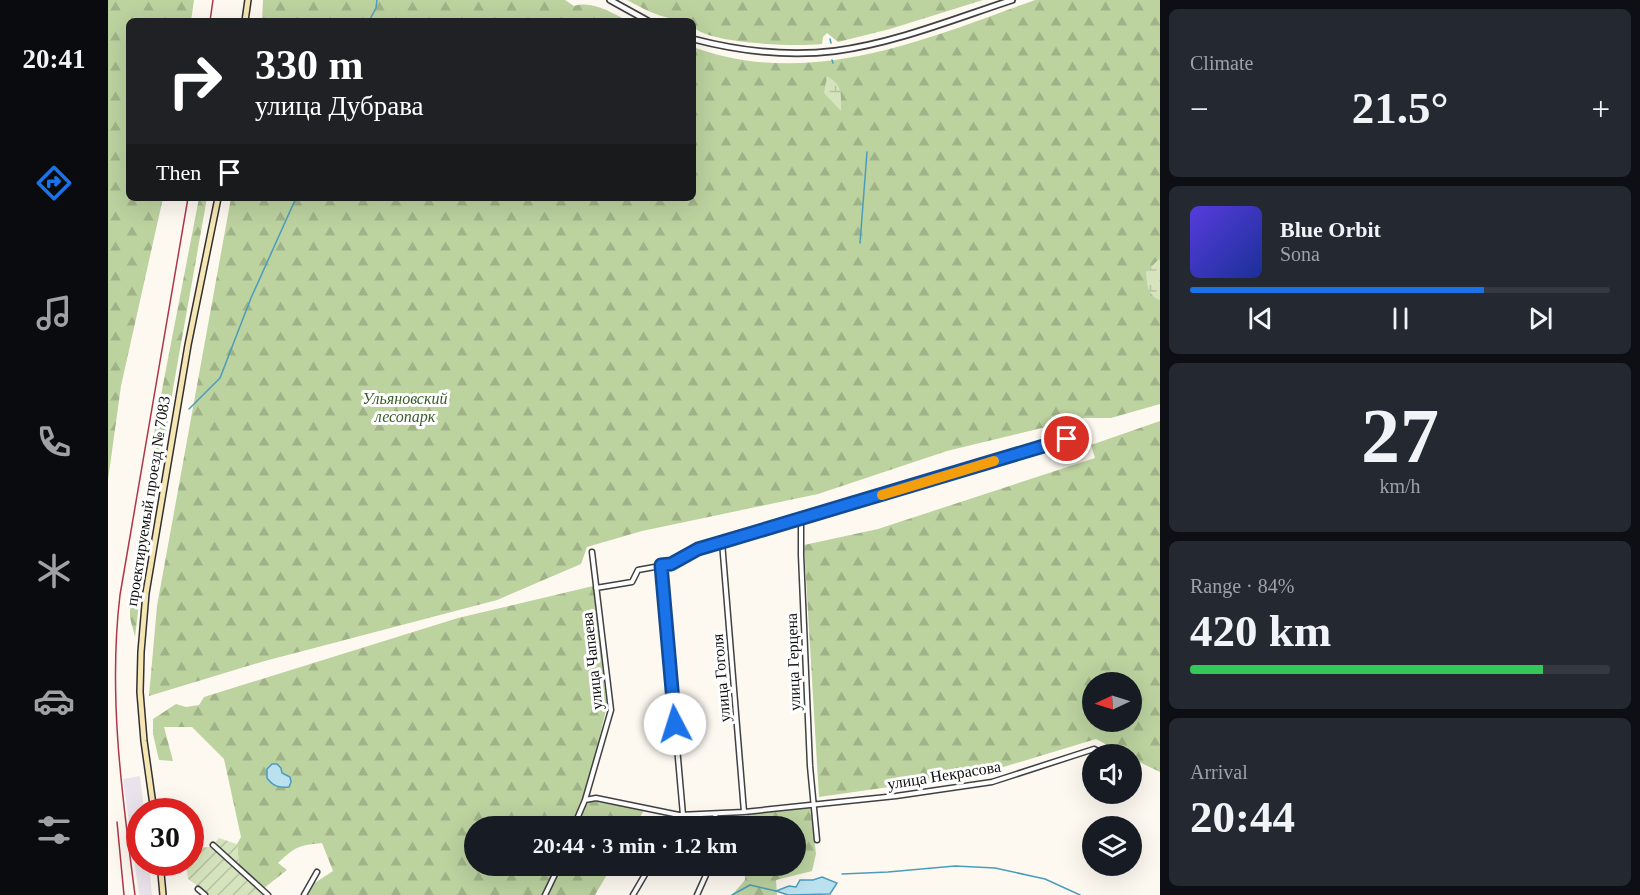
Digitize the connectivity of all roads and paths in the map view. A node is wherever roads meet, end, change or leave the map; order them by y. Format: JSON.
{"nodes":[{"id":1,"x":248,"y":0,"type":"edge"},
{"id":2,"x":610,"y":0,"type":"edge"},
{"id":3,"x":1012,"y":0,"type":"edge"},
{"id":4,"x":245,"y":18,"type":"edge"},
{"id":5,"x":643,"y":18,"type":"edge"},
{"id":6,"x":696,"y":40,"type":"edge"},
{"id":7,"x":217,"y":201,"type":"edge"},
{"id":8,"x":1067,"y":439,"type":"dead end"},
{"id":9,"x":801,"y":519,"type":"junction"},
{"id":10,"x":722,"y":542,"type":"junction"},
{"id":11,"x":591,"y":552,"type":"dead end"},
{"id":12,"x":661,"y":565,"type":"junction"},
{"id":13,"x":596,"y":588,"type":"junction"},
{"id":14,"x":1082,"y":753,"type":"edge"},
{"id":15,"x":152,"y":798,"type":"edge"},
{"id":16,"x":585,"y":801,"type":"junction"},
{"id":17,"x":812,"y":805,"type":"junction"},
{"id":18,"x":744,"y":812,"type":"junction"},
{"id":19,"x":715,"y":814,"type":"joint"},
{"id":20,"x":681,"y":815,"type":"junction"},
{"id":21,"x":578,"y":816,"type":"edge"},
{"id":22,"x":817,"y":840,"type":"dead end"},
{"id":23,"x":213,"y":845,"type":"dead end"},
{"id":24,"x":317,"y":872,"type":"dead end"},
{"id":25,"x":162,"y":876,"type":"edge"},
{"id":26,"x":554,"y":876,"type":"edge"},
{"id":27,"x":644,"y":876,"type":"edge"},
{"id":28,"x":706,"y":876,"type":"edge"},
{"id":29,"x":198,"y":889,"type":"dead end"},
{"id":30,"x":164,"y":895,"type":"edge"},
{"id":31,"x":205,"y":895,"type":"edge"},
{"id":32,"x":268,"y":895,"type":"edge"},
{"id":33,"x":304,"y":895,"type":"edge"},
{"id":34,"x":545,"y":895,"type":"edge"},
{"id":35,"x":633,"y":895,"type":"edge"},
{"id":36,"x":697,"y":895,"type":"edge"}],
"edges":[{"from":1,"to":4,"type":"main road"},
{"from":2,"to":5,"type":"street"},
{"from":3,"to":6,"type":"street"},
{"from":7,"to":15,"type":"main road","name":"проектируемый проезд № 7083"},
{"from":8,"to":9,"type":"street"},
{"from":9,"to":10,"type":"street"},
{"from":9,"to":17,"type":"street","name":"улица Герцена"},
{"from":10,"to":12,"type":"street"},
{"from":10,"to":18,"type":"street","name":"улица Гоголя"},
{"from":11,"to":13,"type":"street","name":"улица Чапаева"},
{"from":12,"to":13,"type":"street"},
{"from":12,"to":20,"type":"street"},
{"from":13,"to":16,"type":"street","name":"улица Чапаева"},
{"from":14,"to":17,"type":"street","name":"улица Некрасова"},
{"from":16,"to":20,"type":"street","name":"улица Некрасова"},
{"from":16,"to":21,"type":"street","name":"улица Чапаева"},
{"from":17,"to":18,"type":"street","name":"улица Некрасова"},
{"from":17,"to":22,"type":"street","name":"улица Герцена"},
{"from":18,"to":19,"type":"street","name":"улица Некрасова"},
{"from":19,"to":20,"type":"street","name":"улица Некрасова"},
{"from":23,"to":32,"type":"street"},
{"from":24,"to":33,"type":"street"},
{"from":25,"to":30,"type":"main road"},
{"from":26,"to":34,"type":"street"},
{"from":27,"to":35,"type":"street"},
{"from":28,"to":36,"type":"street"},
{"from":29,"to":31,"type":"street"}]}
